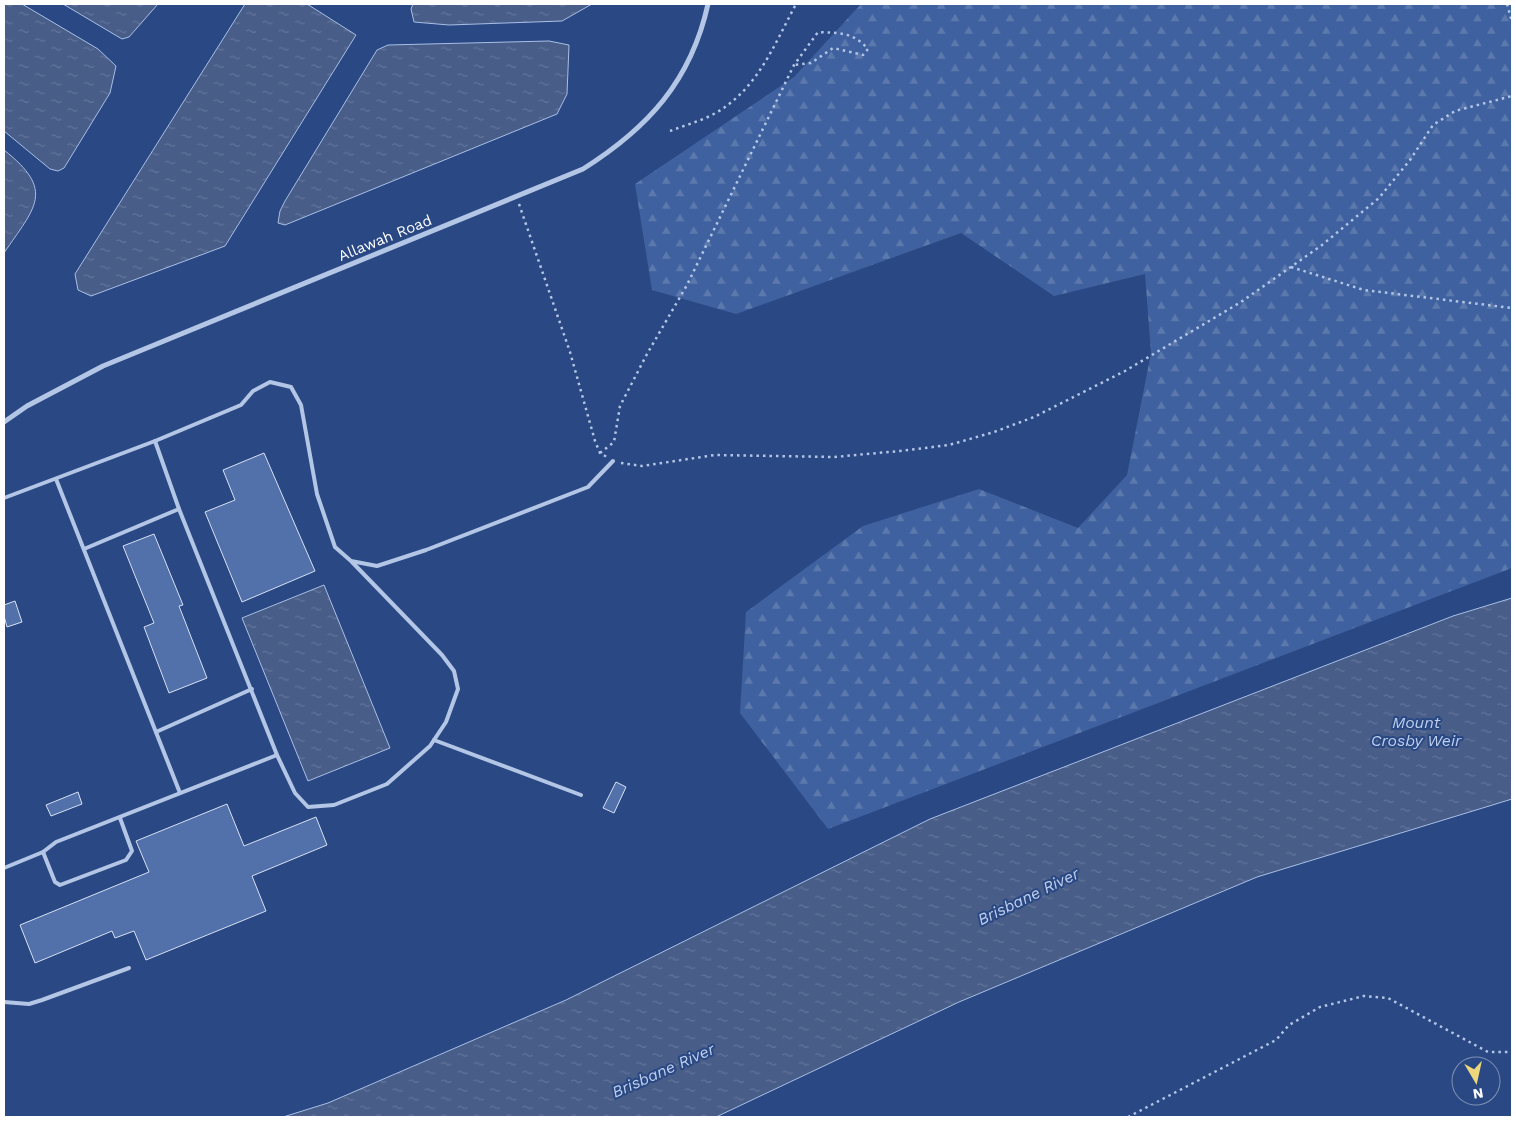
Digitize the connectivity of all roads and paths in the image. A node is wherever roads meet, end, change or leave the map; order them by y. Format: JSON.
{"nodes":[{"id":1,"x":708,"y":4,"type":"edge"},
{"id":2,"x":796,"y":4,"type":"edge"},
{"id":3,"x":1507,"y":4,"type":"edge"},
{"id":4,"x":1512,"y":22,"type":"edge"},
{"id":5,"x":794,"y":65,"type":"junction"},
{"id":6,"x":1512,"y":96,"type":"edge"},
{"id":7,"x":670,"y":131,"type":"dead end"},
{"id":8,"x":517,"y":198,"type":"junction"},
{"id":9,"x":1291,"y":267,"type":"junction"},
{"id":10,"x":1512,"y":308,"type":"edge"},
{"id":11,"x":4,"y":422,"type":"edge"},
{"id":12,"x":155,"y":441,"type":"junction"},
{"id":13,"x":600,"y":453,"type":"junction"},
{"id":14,"x":613,"y":461,"type":"junction"},
{"id":15,"x":56,"y":479,"type":"junction"},
{"id":16,"x":4,"y":498,"type":"edge"},
{"id":17,"x":179,"y":509,"type":"junction"},
{"id":18,"x":84,"y":549,"type":"junction"},
{"id":19,"x":351,"y":561,"type":"junction"},
{"id":20,"x":252,"y":690,"type":"junction"},
{"id":21,"x":156,"y":732,"type":"junction"},
{"id":22,"x":434,"y":740,"type":"junction"},
{"id":23,"x":277,"y":755,"type":"junction"},
{"id":24,"x":180,"y":793,"type":"junction"},
{"id":25,"x":581,"y":796,"type":"dead end"},
{"id":26,"x":120,"y":818,"type":"junction"},
{"id":27,"x":44,"y":852,"type":"junction"},
{"id":28,"x":4,"y":868,"type":"edge"},
{"id":29,"x":129,"y":968,"type":"dead end"},
{"id":30,"x":4,"y":1002,"type":"edge"},
{"id":31,"x":1512,"y":1052,"type":"edge"},
{"id":32,"x":1128,"y":1117,"type":"edge"}],
"edges":[{"from":1,"to":8,"type":"street","name":"Allawah Road"},
{"from":2,"to":7,"type":"path"},
{"from":3,"to":4,"type":"path"},
{"from":5,"to":5,"type":"path"},
{"from":5,"to":13,"type":"path"},
{"from":6,"to":9,"type":"path"},
{"from":8,"to":11,"type":"street","name":"Allawah Road"},
{"from":8,"to":13,"type":"path"},
{"from":9,"to":10,"type":"path"},
{"from":9,"to":14,"type":"path"},
{"from":12,"to":15,"type":"lane"},
{"from":12,"to":17,"type":"lane"},
{"from":12,"to":19,"type":"lane"},
{"from":13,"to":14,"type":"path"},
{"from":14,"to":19,"type":"lane"},
{"from":15,"to":16,"type":"lane"},
{"from":15,"to":18,"type":"lane"},
{"from":17,"to":18,"type":"lane"},
{"from":17,"to":20,"type":"lane"},
{"from":18,"to":21,"type":"lane"},
{"from":19,"to":22,"type":"lane"},
{"from":20,"to":21,"type":"lane"},
{"from":20,"to":23,"type":"lane"},
{"from":21,"to":24,"type":"lane"},
{"from":22,"to":23,"type":"lane"},
{"from":22,"to":25,"type":"lane"},
{"from":23,"to":24,"type":"lane"},
{"from":24,"to":26,"type":"lane"},
{"from":26,"to":27,"type":"lane"},
{"from":26,"to":27,"type":"lane"},
{"from":27,"to":28,"type":"lane"},
{"from":29,"to":30,"type":"lane"},
{"from":31,"to":32,"type":"path"}]}
